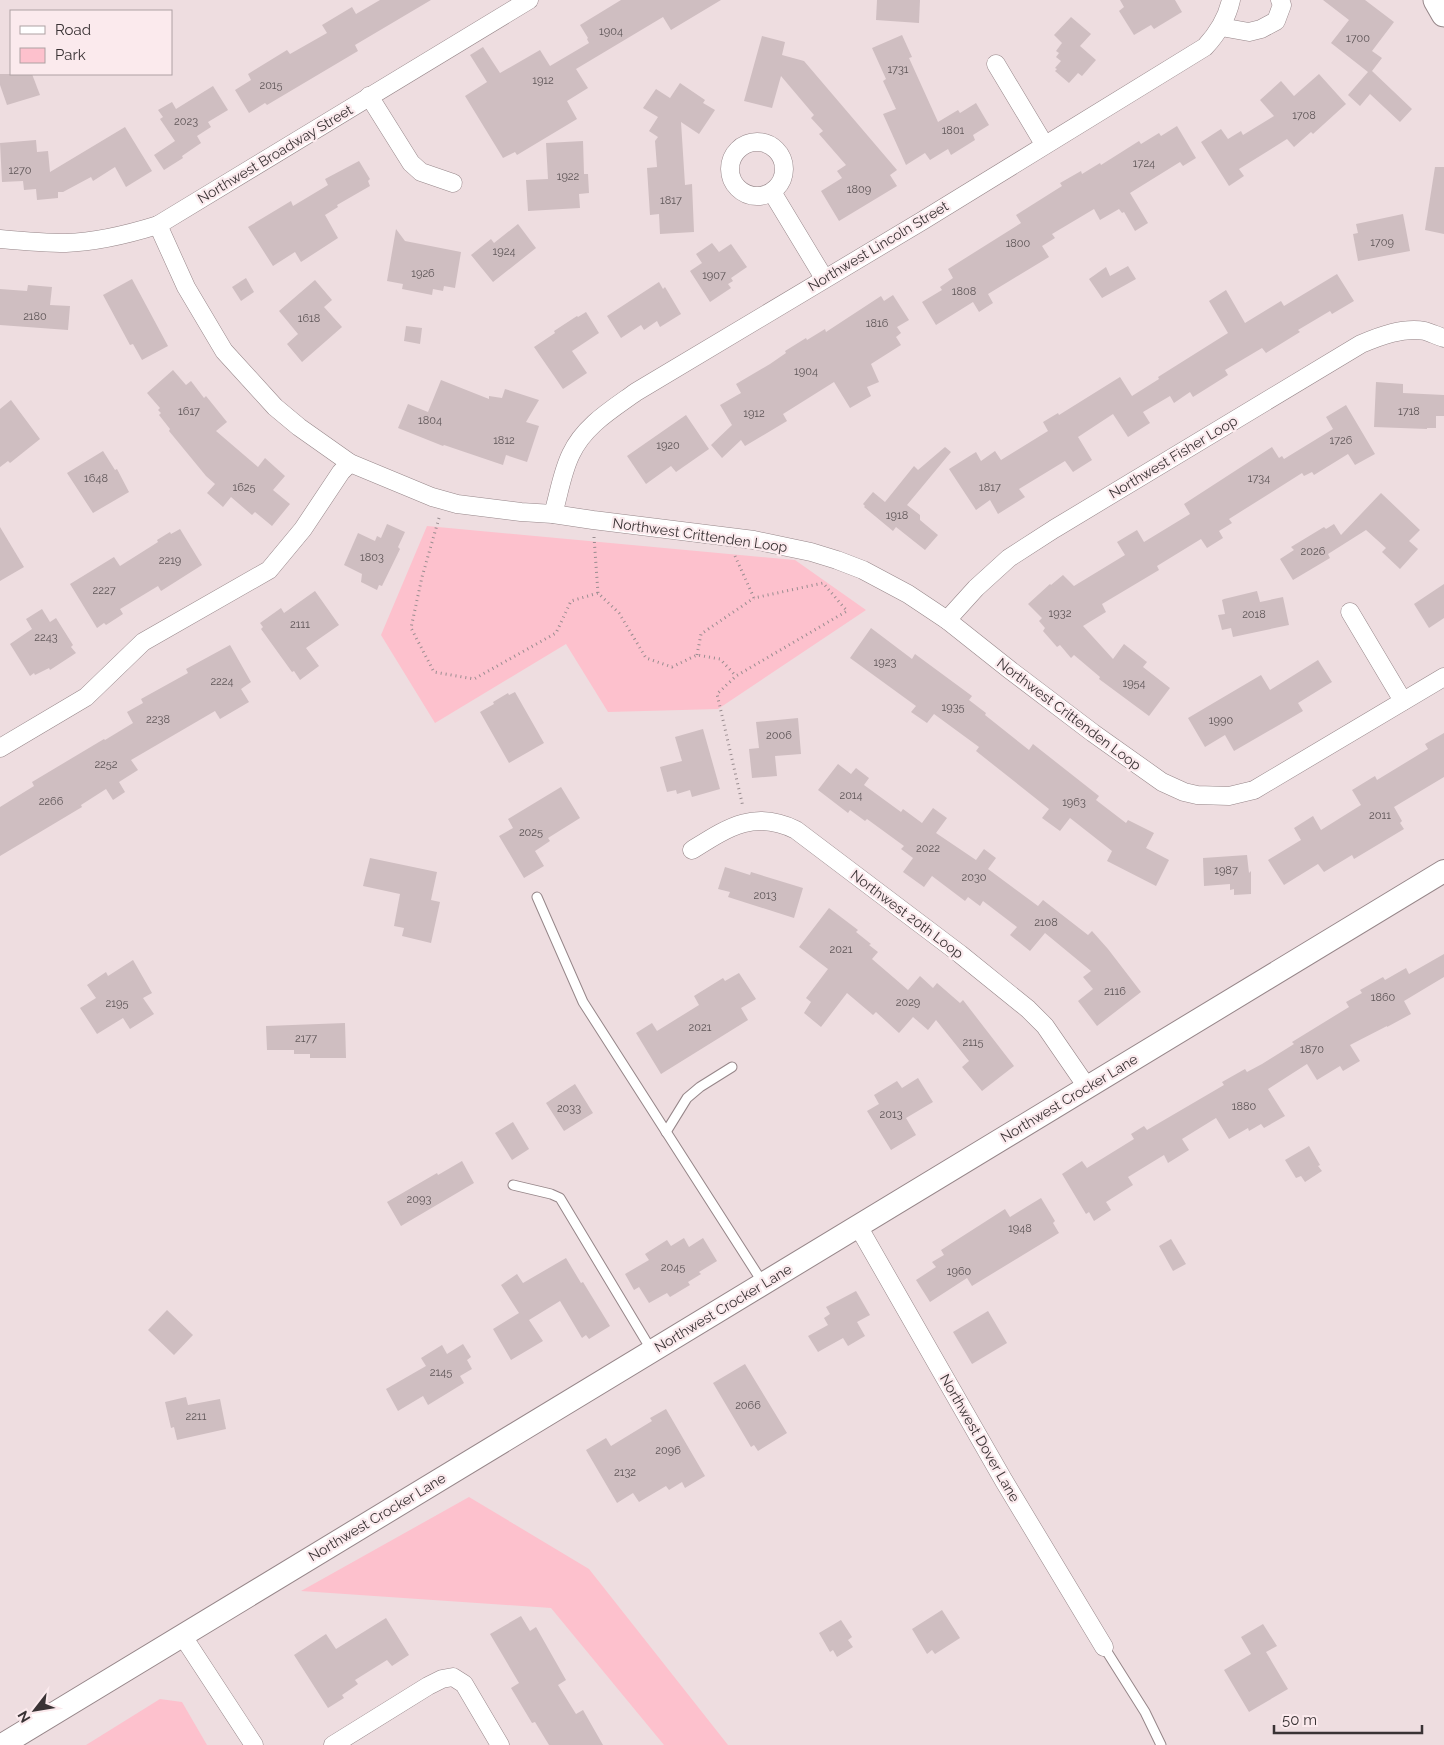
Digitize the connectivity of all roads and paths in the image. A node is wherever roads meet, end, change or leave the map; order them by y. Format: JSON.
{"nodes":[{"id":1,"x":529,"y":0,"type":"edge"},
{"id":2,"x":1280,"y":0,"type":"edge"},
{"id":3,"x":1436,"y":0,"type":"edge"},
{"id":4,"x":1231,"y":1,"type":"edge"},
{"id":5,"x":1444,"y":14,"type":"edge"},
{"id":6,"x":1221,"y":27,"type":"junction"},
{"id":7,"x":996,"y":64,"type":"dead end"},
{"id":8,"x":369,"y":96,"type":"junction"},
{"id":9,"x":1044,"y":144,"type":"junction"},
{"id":10,"x":453,"y":183,"type":"dead end"},
{"id":11,"x":772,"y":192,"type":"dead end"},
{"id":12,"x":158,"y":225,"type":"junction"},
{"id":13,"x":0,"y":239,"type":"edge"},
{"id":14,"x":824,"y":278,"type":"junction"},
{"id":15,"x":1444,"y":338,"type":"edge"},
{"id":16,"x":350,"y":463,"type":"junction"},
{"id":17,"x":444,"y":501,"type":"junction"},
{"id":18,"x":553,"y":514,"type":"junction"},
{"id":19,"x":593,"y":520,"type":"junction"},
{"id":20,"x":735,"y":538,"type":"junction"},
{"id":21,"x":598,"y":593,"type":"junction"},
{"id":22,"x":754,"y":598,"type":"junction"},
{"id":23,"x":1350,"y":612,"type":"dead end"},
{"id":24,"x":947,"y":620,"type":"junction"},
{"id":25,"x":697,"y":655,"type":"junction"},
{"id":26,"x":736,"y":676,"type":"junction"},
{"id":27,"x":1444,"y":677,"type":"edge"},
{"id":28,"x":1404,"y":701,"type":"junction"},
{"id":29,"x":0,"y":748,"type":"edge"},
{"id":30,"x":747,"y":823,"type":"junction"},
{"id":31,"x":692,"y":850,"type":"dead end"},
{"id":32,"x":1444,"y":870,"type":"edge"},
{"id":33,"x":537,"y":897,"type":"dead end"},
{"id":34,"x":732,"y":1067,"type":"dead end"},
{"id":35,"x":1087,"y":1087,"type":"junction"},
{"id":36,"x":666,"y":1132,"type":"junction"},
{"id":37,"x":513,"y":1185,"type":"dead end"},
{"id":38,"x":858,"y":1226,"type":"junction"},
{"id":39,"x":763,"y":1284,"type":"junction"},
{"id":40,"x":652,"y":1351,"type":"junction"},
{"id":41,"x":182,"y":1635,"type":"junction"},
{"id":42,"x":1104,"y":1648,"type":"joint"},
{"id":43,"x":2,"y":1745,"type":"edge"},
{"id":44,"x":254,"y":1745,"type":"edge"},
{"id":45,"x":333,"y":1745,"type":"edge"},
{"id":46,"x":500,"y":1745,"type":"edge"},
{"id":47,"x":1161,"y":1745,"type":"edge"}],
"edges":[{"from":1,"to":8,"type":"street","name":"Northwest Broadway Street"},
{"from":2,"to":6,"type":"street"},
{"from":3,"to":5,"type":"main road"},
{"from":4,"to":6,"type":"street","name":"Northwest Lincoln Street"},
{"from":6,"to":9,"type":"street","name":"Northwest Lincoln Street"},
{"from":7,"to":9,"type":"street"},
{"from":8,"to":10,"type":"street"},
{"from":8,"to":12,"type":"street","name":"Northwest Broadway Street"},
{"from":9,"to":14,"type":"street","name":"Northwest Lincoln Street"},
{"from":11,"to":14,"type":"street"},
{"from":12,"to":13,"type":"street","name":"Northwest Broadway Street"},
{"from":12,"to":16,"type":"street","name":"Northwest Crittenden Loop"},
{"from":14,"to":18,"type":"street","name":"Northwest Lincoln Street"},
{"from":15,"to":24,"type":"street","name":"Northwest Fisher Loop"},
{"from":16,"to":17,"type":"street","name":"Northwest Crittenden Loop"},
{"from":16,"to":29,"type":"street"},
{"from":17,"to":18,"type":"street","name":"Northwest Crittenden Loop"},
{"from":17,"to":21,"type":"path"},
{"from":18,"to":19,"type":"street","name":"Northwest Crittenden Loop"},
{"from":19,"to":20,"type":"street","name":"Northwest Crittenden Loop"},
{"from":19,"to":21,"type":"path"},
{"from":20,"to":22,"type":"path"},
{"from":20,"to":24,"type":"street","name":"Northwest Crittenden Loop"},
{"from":21,"to":25,"type":"path"},
{"from":22,"to":25,"type":"path"},
{"from":22,"to":26,"type":"path"},
{"from":23,"to":28,"type":"street"},
{"from":24,"to":28,"type":"street","name":"Northwest Crittenden Loop"},
{"from":25,"to":26,"type":"path"},
{"from":26,"to":30,"type":"path"},
{"from":27,"to":28,"type":"street","name":"Northwest Crittenden Loop"},
{"from":30,"to":31,"type":"street","name":"Northwest 20th Loop"},
{"from":30,"to":35,"type":"street","name":"Northwest 20th Loop"},
{"from":32,"to":35,"type":"street","name":"Northwest Crocker Lane"},
{"from":33,"to":36,"type":"lane"},
{"from":34,"to":36,"type":"lane"},
{"from":35,"to":38,"type":"street","name":"Northwest Crocker Lane"},
{"from":36,"to":39,"type":"lane"},
{"from":37,"to":40,"type":"lane"},
{"from":38,"to":39,"type":"street","name":"Northwest Crocker Lane"},
{"from":38,"to":42,"type":"street","name":"Northwest Dover Lane"},
{"from":39,"to":40,"type":"street","name":"Northwest Crocker Lane"},
{"from":40,"to":41,"type":"street","name":"Northwest Crocker Lane"},
{"from":41,"to":43,"type":"street","name":"Northwest Crocker Lane"},
{"from":41,"to":44,"type":"street"},
{"from":42,"to":47,"type":"lane"},
{"from":45,"to":46,"type":"street"}]}
